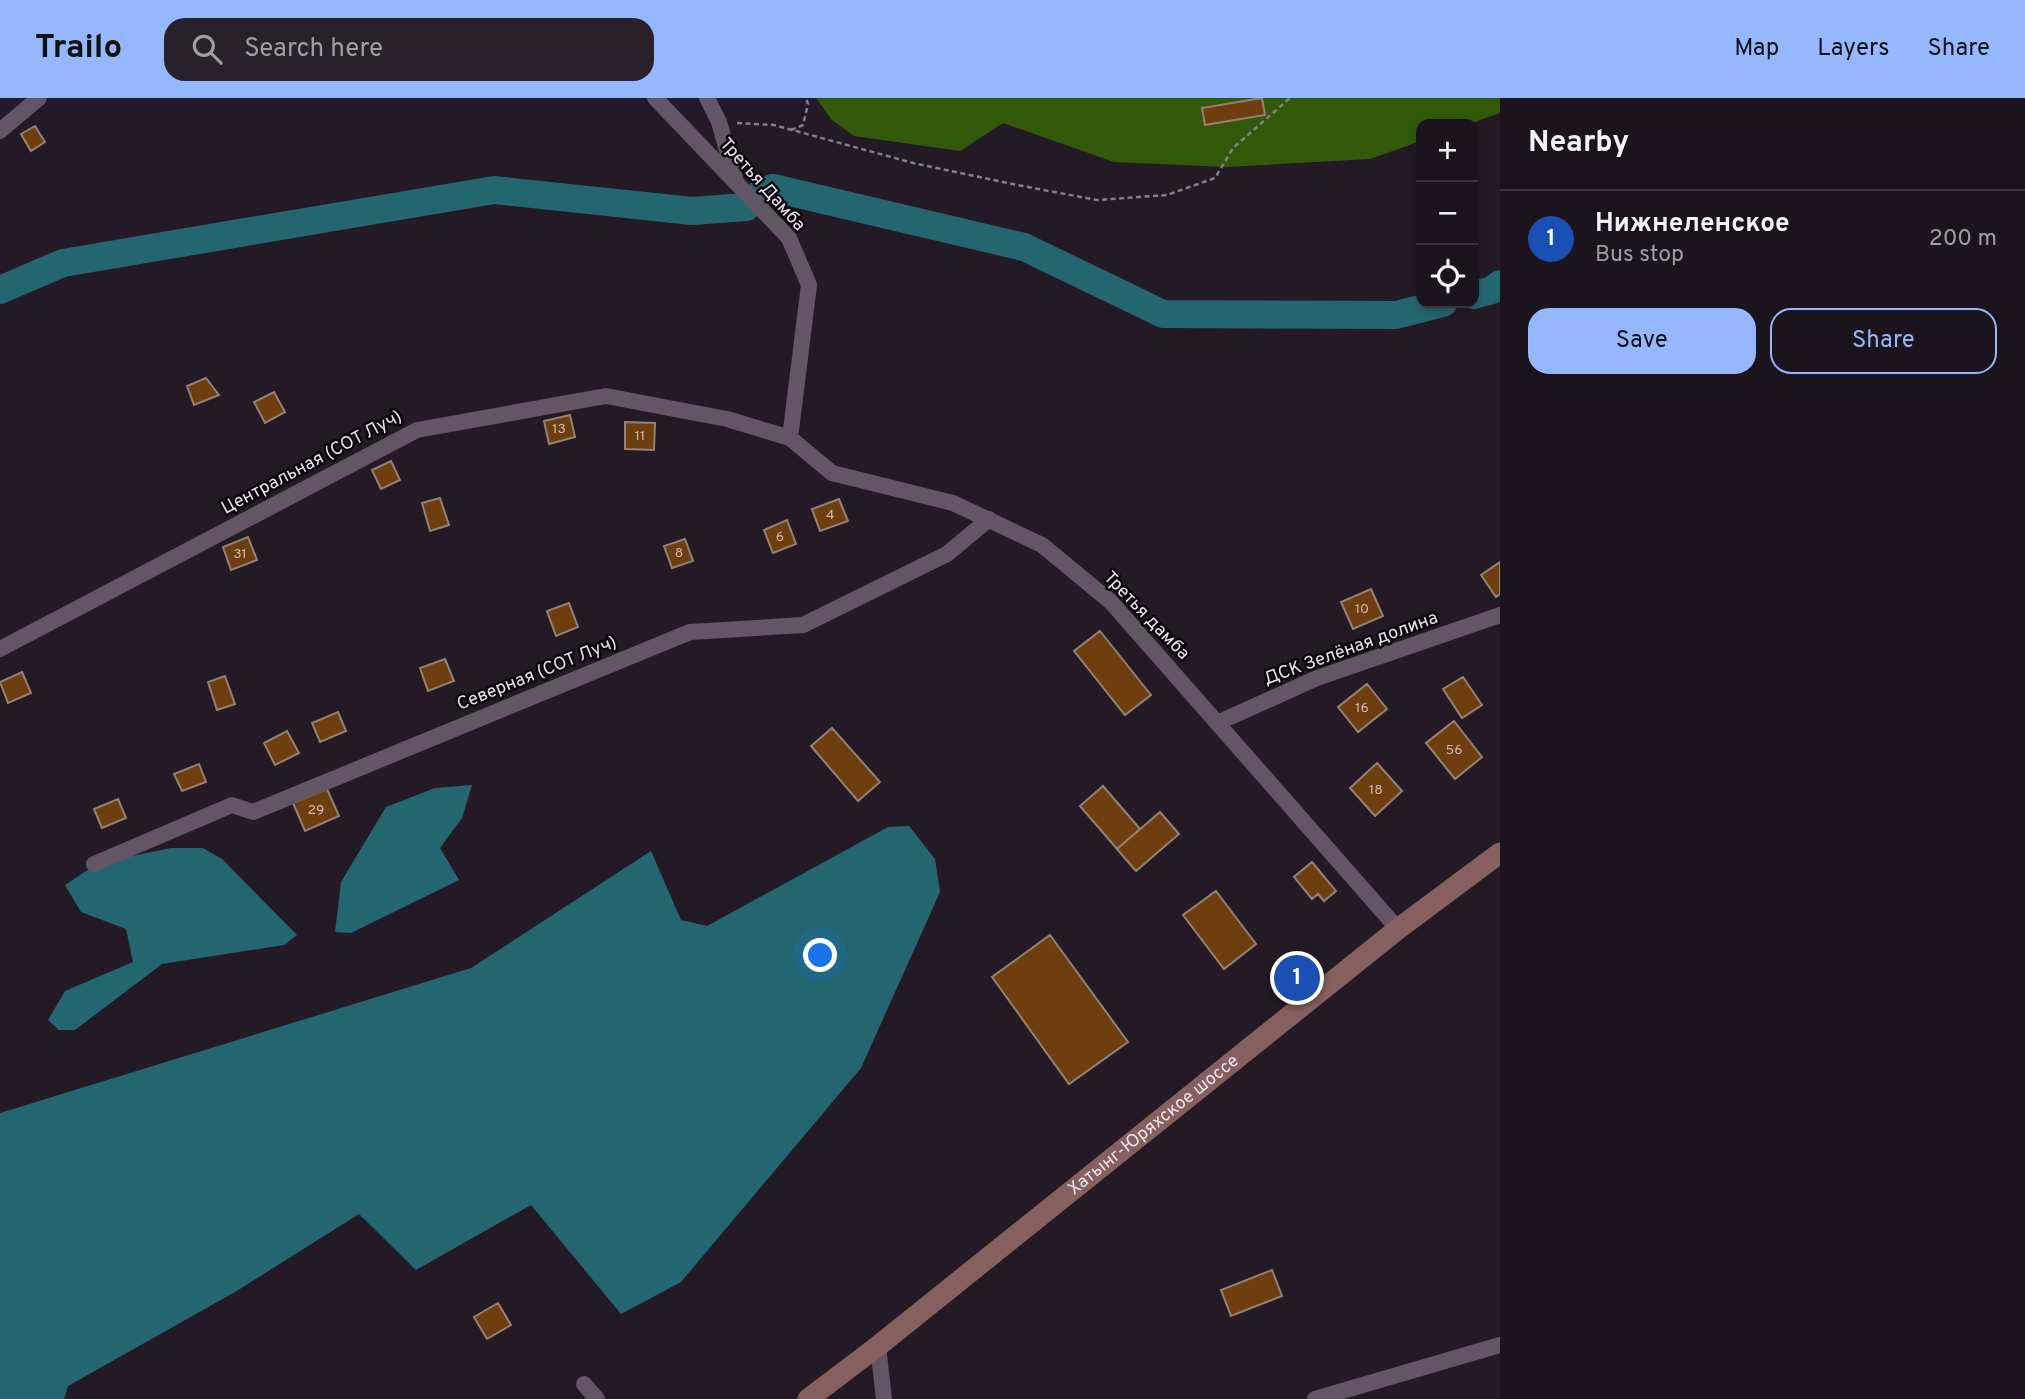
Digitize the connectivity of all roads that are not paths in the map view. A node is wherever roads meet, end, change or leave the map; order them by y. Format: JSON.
{"nodes":[{"id":1,"x":39,"y":98,"type":"edge"},
{"id":2,"x":655,"y":98,"type":"edge"},
{"id":3,"x":707,"y":98,"type":"edge"},
{"id":4,"x":0,"y":131,"type":"edge"},
{"id":5,"x":735,"y":180,"type":"junction"},
{"id":6,"x":790,"y":438,"type":"junction"},
{"id":7,"x":989,"y":519,"type":"junction"},
{"id":8,"x":1500,"y":615,"type":"edge"},
{"id":9,"x":1,"y":645,"type":"edge"},
{"id":10,"x":1217,"y":723,"type":"junction"},
{"id":11,"x":1500,"y":853,"type":"edge"},
{"id":12,"x":94,"y":864,"type":"dead end"},
{"id":13,"x":1398,"y":929,"type":"junction"},
{"id":14,"x":1500,"y":1345,"type":"edge"},
{"id":15,"x":878,"y":1346,"type":"junction"},
{"id":16,"x":584,"y":1384,"type":"dead end"},
{"id":17,"x":597,"y":1399,"type":"edge"},
{"id":18,"x":808,"y":1399,"type":"edge"},
{"id":19,"x":884,"y":1399,"type":"edge"},
{"id":20,"x":1315,"y":1399,"type":"edge"}],
"edges":[{"from":1,"to":4,"type":"street"},
{"from":2,"to":5,"type":"street","name":"Третья Дамба"},
{"from":3,"to":5,"type":"street"},
{"from":5,"to":6,"type":"street","name":"Третья Дамба"},
{"from":6,"to":7,"type":"street","name":"Третья дамба"},
{"from":6,"to":9,"type":"street","name":"Центральная (СОТ Луч)"},
{"from":7,"to":10,"type":"street","name":"Третья дамба"},
{"from":7,"to":12,"type":"street","name":"Северная (СОТ Луч)"},
{"from":8,"to":10,"type":"street","name":"ДСК Зелёная долина"},
{"from":10,"to":13,"type":"street","name":"Третья дамба"},
{"from":11,"to":13,"type":"main road","name":"Хатынг-Юряхское шоссе"},
{"from":13,"to":15,"type":"main road","name":"Хатынг-Юряхское шоссе"},
{"from":14,"to":20,"type":"street"},
{"from":15,"to":18,"type":"main road","name":"Хатынг-Юряхское шоссе"},
{"from":15,"to":19,"type":"street"},
{"from":16,"to":17,"type":"street"}]}
